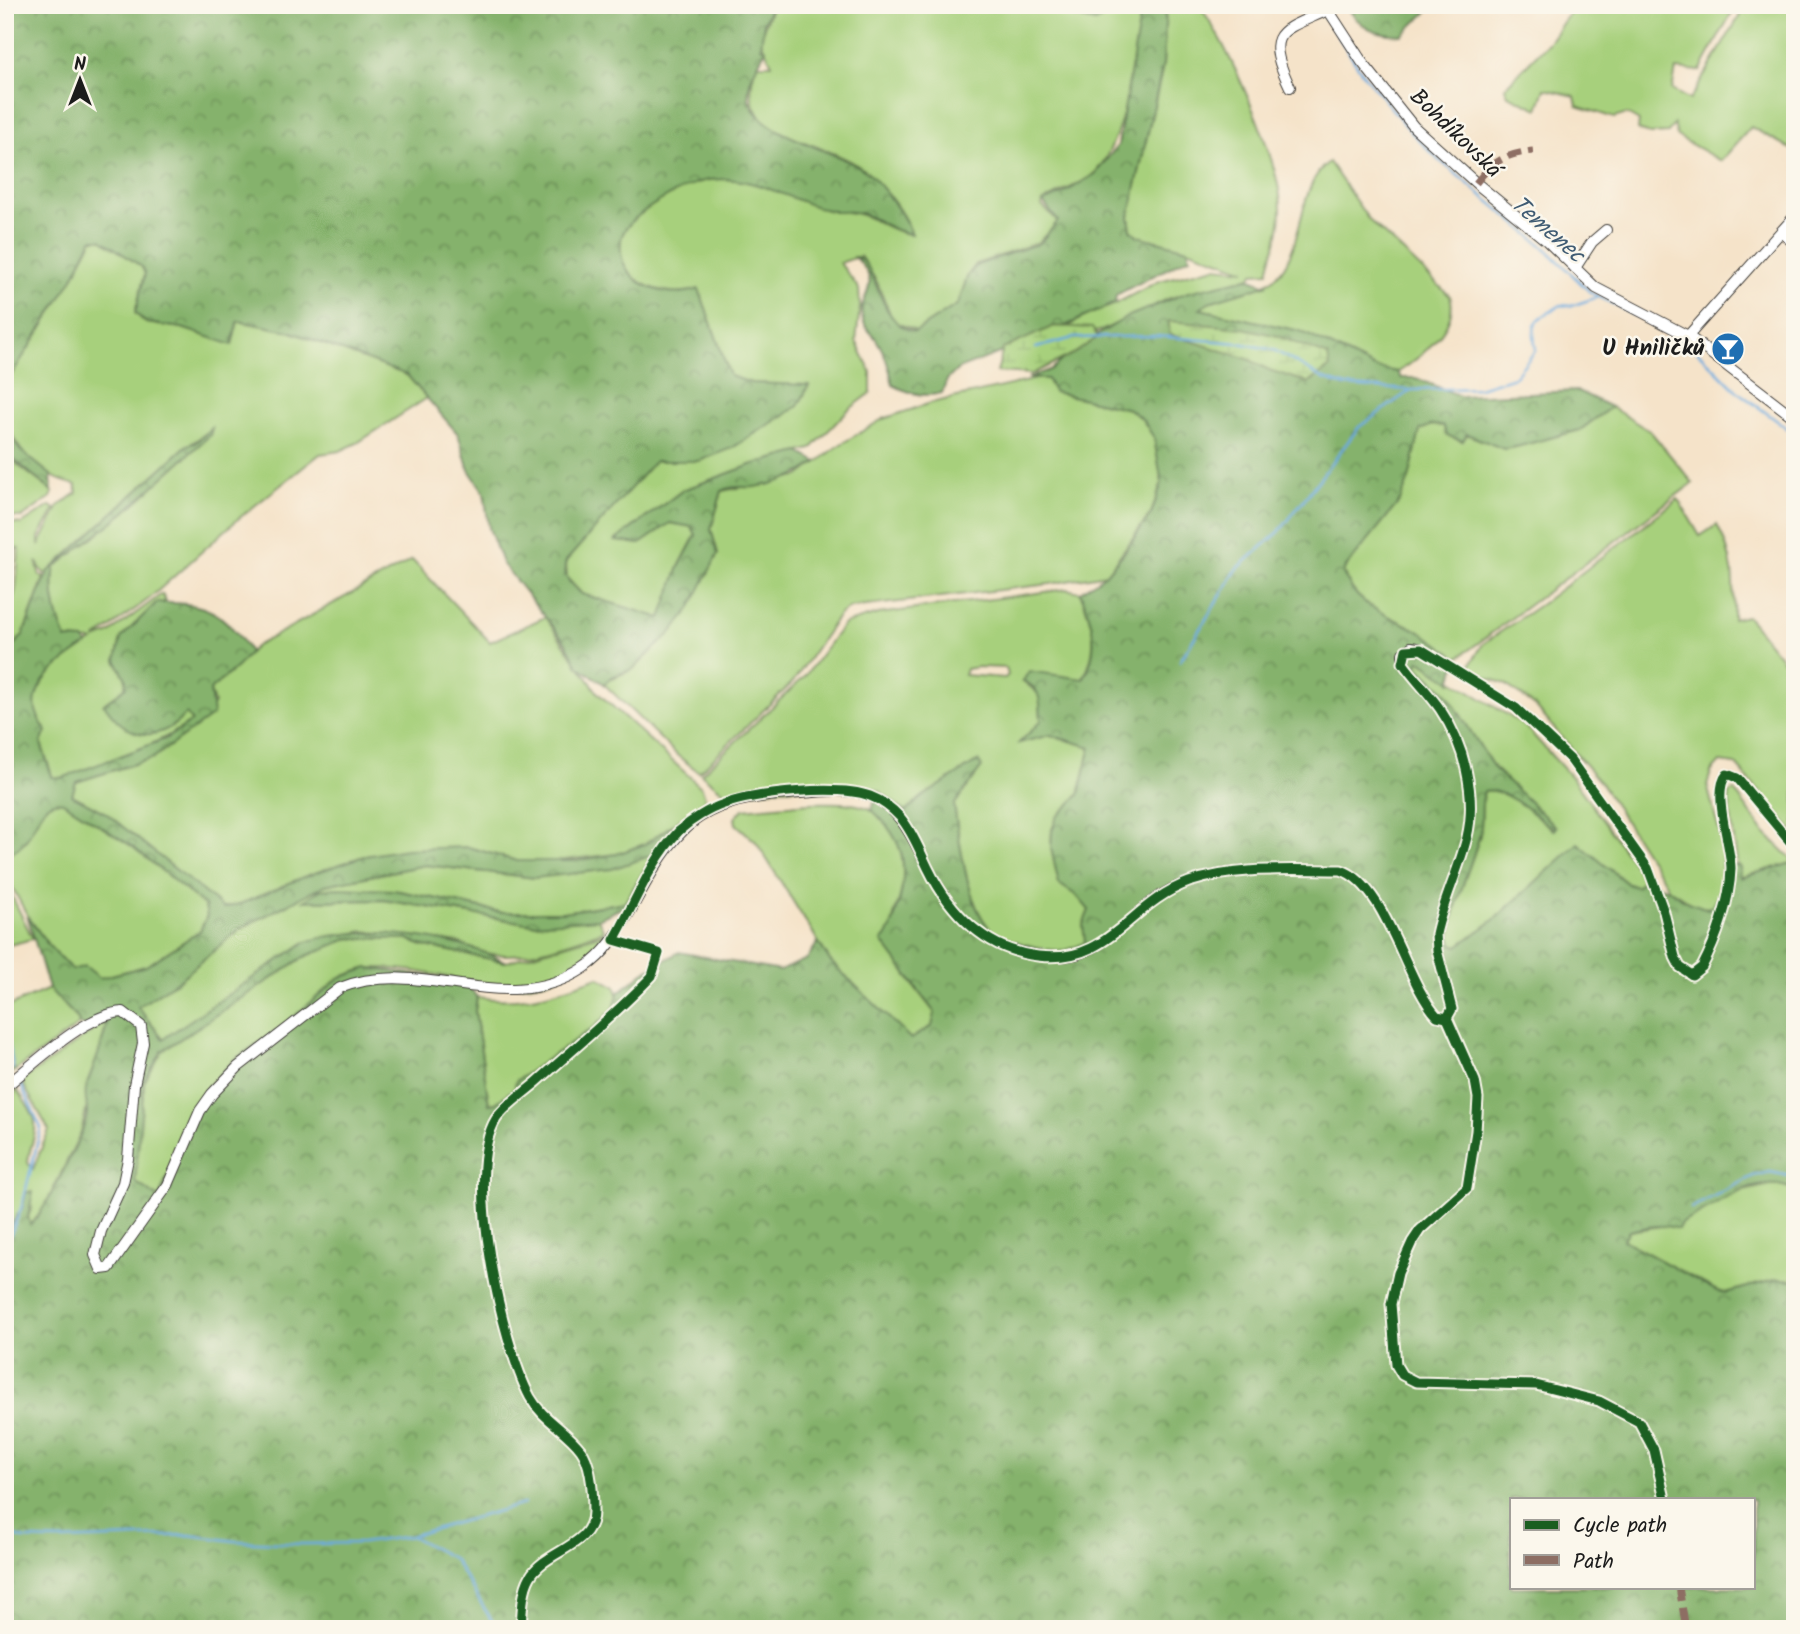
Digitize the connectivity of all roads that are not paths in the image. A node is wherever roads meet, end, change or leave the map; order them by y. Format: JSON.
{"nodes":[{"id":1,"x":1325,"y":10,"type":"edge"},
{"id":2,"x":1290,"y":87,"type":"dead end"},
{"id":3,"x":1795,"y":216,"type":"edge"},
{"id":4,"x":1606,"y":230,"type":"dead end"},
{"id":5,"x":1782,"y":233,"type":"junction"},
{"id":6,"x":1795,"y":244,"type":"edge"},
{"id":7,"x":1575,"y":268,"type":"junction"},
{"id":8,"x":1688,"y":336,"type":"junction"},
{"id":9,"x":1795,"y":418,"type":"edge"},
{"id":10,"x":1795,"y":848,"type":"edge"},
{"id":11,"x":5,"y":1087,"type":"edge"}],
"edges":[{"from":1,"to":2,"type":"street","name":"Bohdíkovská"},
{"from":1,"to":7,"type":"street","name":"Bohdíkovská"},
{"from":3,"to":5,"type":"street"},
{"from":4,"to":7,"type":"street"},
{"from":5,"to":6,"type":"street"},
{"from":5,"to":8,"type":"street"},
{"from":7,"to":8,"type":"street","name":"Bohdíkovská"},
{"from":8,"to":9,"type":"street","name":"Bohdíkovská"},
{"from":10,"to":11,"type":"street"}]}
